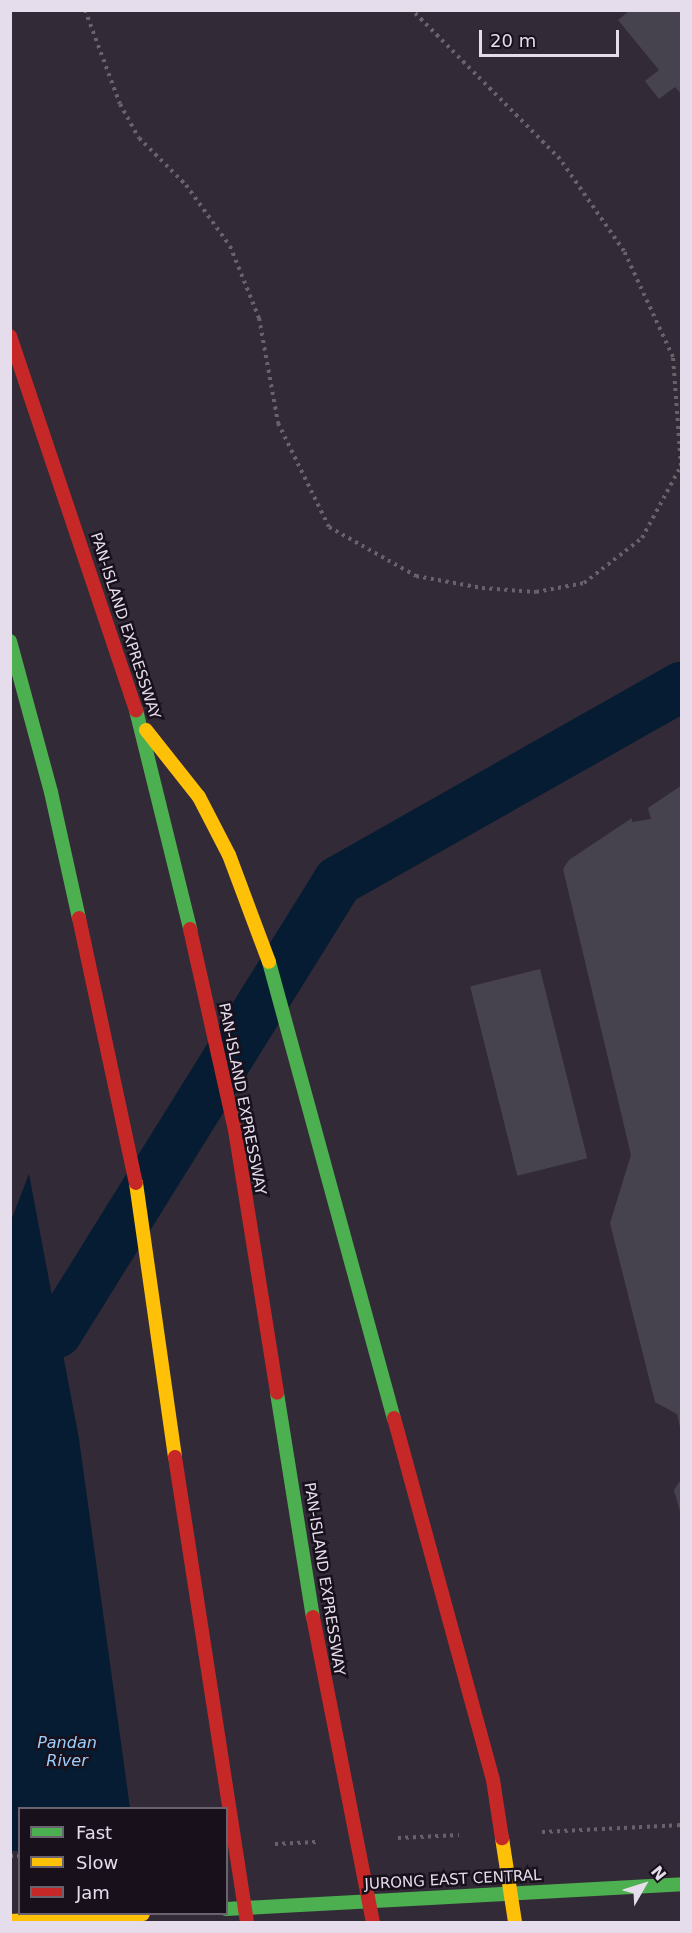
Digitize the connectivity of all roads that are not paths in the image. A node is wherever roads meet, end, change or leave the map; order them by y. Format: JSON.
{"nodes":[{"id":1,"x":10,"y":336,"type":"edge"},
{"id":2,"x":10,"y":641,"type":"edge"},
{"id":3,"x":141,"y":724,"type":"junction"},
{"id":4,"x":228,"y":1807,"type":"edge"},
{"id":5,"x":228,"y":1809,"type":"edge"},
{"id":6,"x":681,"y":1884,"type":"edge"},
{"id":7,"x":228,"y":1909,"type":"edge"},
{"id":8,"x":124,"y":1915,"type":"edge"},
{"id":9,"x":10,"y":1921,"type":"edge"},
{"id":10,"x":247,"y":1923,"type":"edge"},
{"id":11,"x":373,"y":1923,"type":"edge"},
{"id":12,"x":515,"y":1923,"type":"edge"}],
"edges":[{"from":1,"to":3,"type":"main road","name":"PAN-ISLAND EXPRESSWAY"},
{"from":2,"to":4,"type":"main road"},
{"from":3,"to":11,"type":"main road","name":"PAN-ISLAND EXPRESSWAY"},
{"from":3,"to":12,"type":"main road"},
{"from":5,"to":10,"type":"main road"},
{"from":6,"to":7,"type":"main road","name":"JURONG EAST CENTRAL"},
{"from":8,"to":9,"type":"main road"}]}
